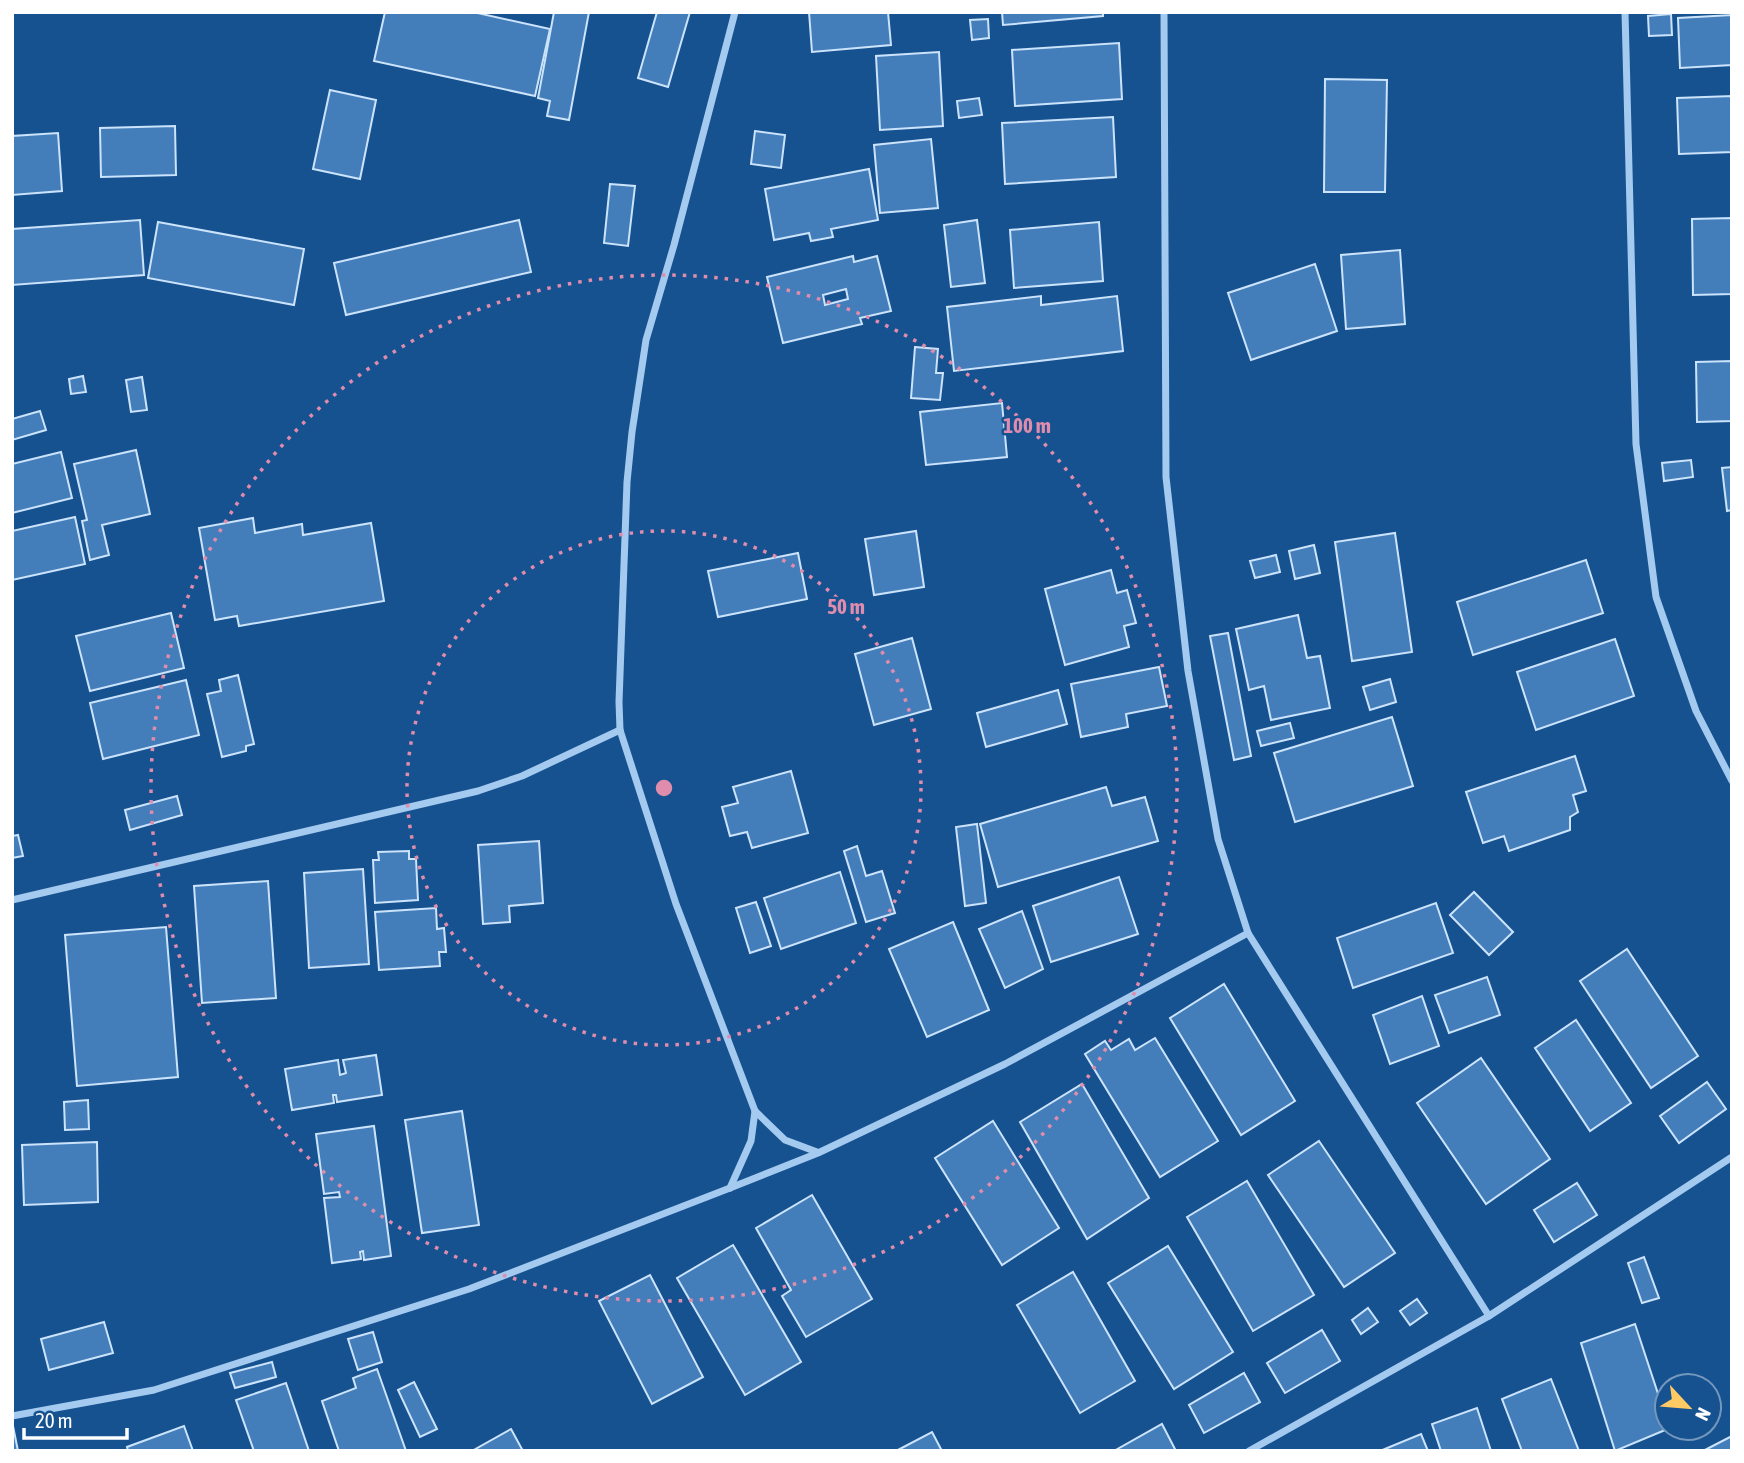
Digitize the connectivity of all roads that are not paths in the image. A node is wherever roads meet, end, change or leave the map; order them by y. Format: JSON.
{"nodes":[{"id":1,"x":735,"y":12,"type":"edge"},
{"id":2,"x":1164,"y":12,"type":"edge"},
{"id":3,"x":1625,"y":12,"type":"edge"},
{"id":4,"x":620,"y":730,"type":"junction"},
{"id":5,"x":1732,"y":781,"type":"edge"},
{"id":6,"x":12,"y":900,"type":"edge"},
{"id":7,"x":1248,"y":933,"type":"junction"},
{"id":8,"x":755,"y":1111,"type":"junction"},
{"id":9,"x":818,"y":1153,"type":"junction"},
{"id":10,"x":1732,"y":1157,"type":"edge"},
{"id":11,"x":730,"y":1188,"type":"junction"},
{"id":12,"x":1489,"y":1317,"type":"junction"},
{"id":13,"x":12,"y":1416,"type":"edge"},
{"id":14,"x":1250,"y":1451,"type":"edge"}],
"edges":[{"from":1,"to":4,"type":"street"},
{"from":2,"to":7,"type":"street"},
{"from":3,"to":5,"type":"street"},
{"from":4,"to":6,"type":"street"},
{"from":4,"to":8,"type":"street"},
{"from":7,"to":9,"type":"street"},
{"from":7,"to":12,"type":"street"},
{"from":8,"to":9,"type":"street"},
{"from":8,"to":11,"type":"street"},
{"from":9,"to":11,"type":"street"},
{"from":10,"to":12,"type":"street"},
{"from":11,"to":13,"type":"street"},
{"from":12,"to":14,"type":"street"}]}
